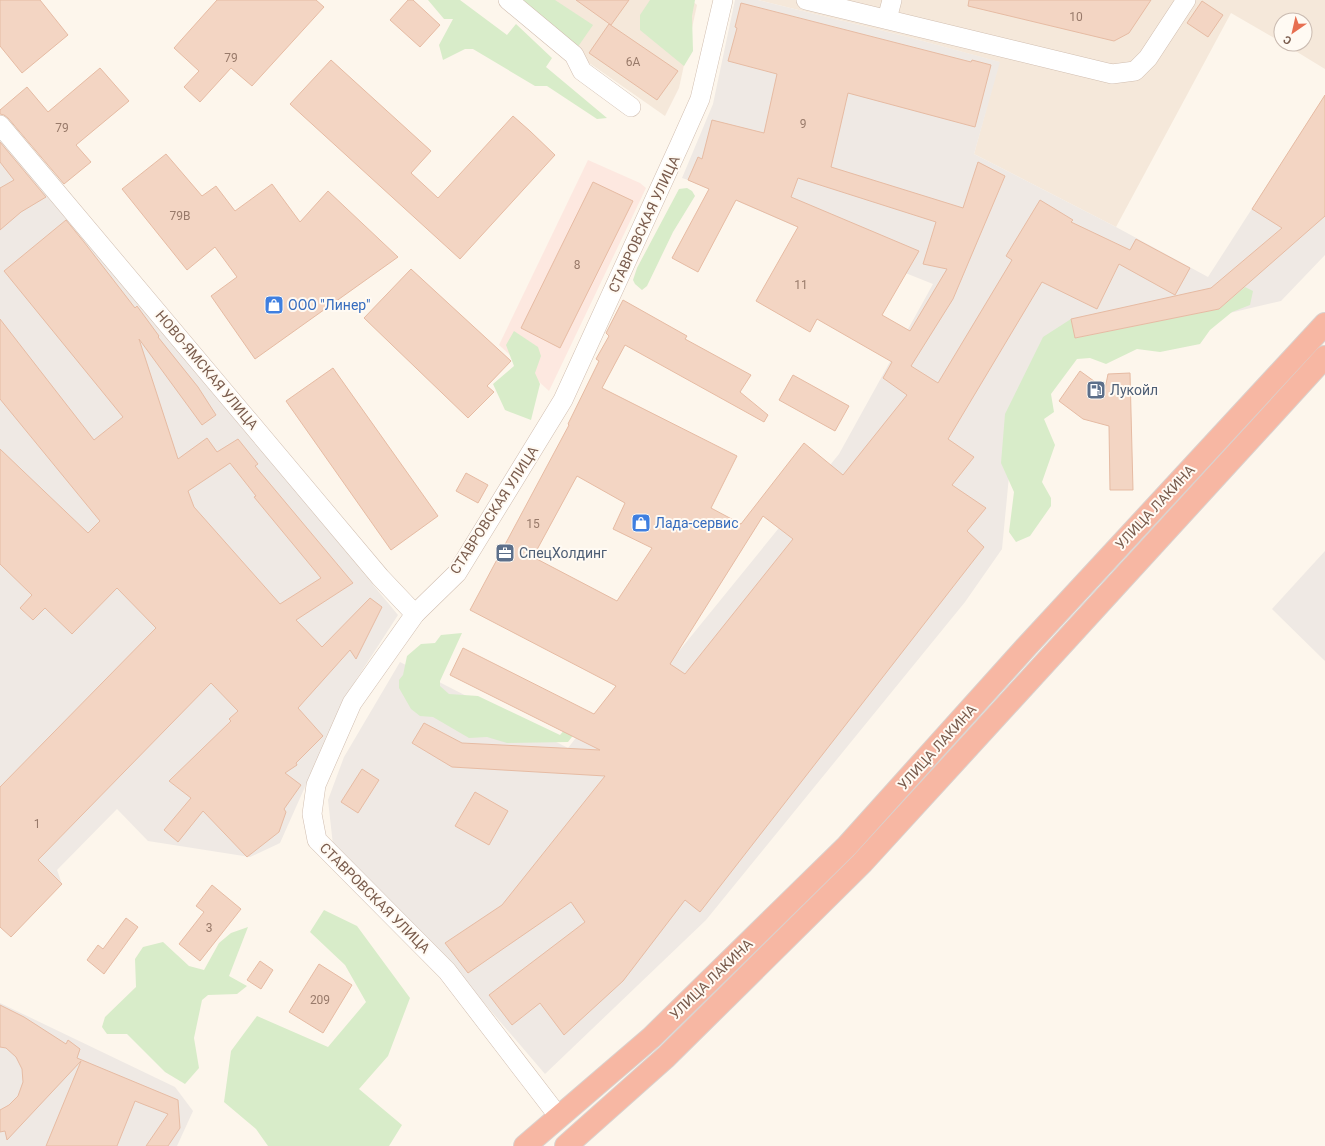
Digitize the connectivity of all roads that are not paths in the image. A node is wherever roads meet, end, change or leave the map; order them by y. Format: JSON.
{"nodes":[{"id":1,"x":508,"y":0,"type":"edge"},
{"id":2,"x":724,"y":0,"type":"edge"},
{"id":3,"x":806,"y":0,"type":"edge"},
{"id":4,"x":892,"y":0,"type":"edge"},
{"id":5,"x":1186,"y":0,"type":"edge"},
{"id":6,"x":887,"y":19,"type":"junction"},
{"id":7,"x":631,"y":107,"type":"dead end"},
{"id":8,"x":0,"y":125,"type":"edge"},
{"id":9,"x":1325,"y":324,"type":"edge"},
{"id":10,"x":1324,"y":359,"type":"edge"},
{"id":11,"x":415,"y":614,"type":"junction"},
{"id":12,"x":559,"y":1117,"type":"junction"},
{"id":13,"x":525,"y":1146,"type":"edge"},
{"id":14,"x":566,"y":1146,"type":"edge"}],
"edges":[{"from":1,"to":7,"type":"street"},
{"from":2,"to":11,"type":"street","name":"СТАВРОВСКАЯ УЛИЦА"},
{"from":3,"to":6,"type":"street"},
{"from":4,"to":6,"type":"street"},
{"from":5,"to":6,"type":"street"},
{"from":8,"to":11,"type":"street","name":"НОВО-ЯМСКАЯ УЛИЦА"},
{"from":9,"to":12,"type":"highway","name":"УЛИЦА ЛАКИНА"},
{"from":10,"to":14,"type":"highway","name":"УЛИЦА ЛАКИНА"},
{"from":11,"to":12,"type":"street","name":"СТАВРОВСКАЯ УЛИЦА"},
{"from":12,"to":13,"type":"highway","name":"УЛИЦА ЛАКИНА"}]}
